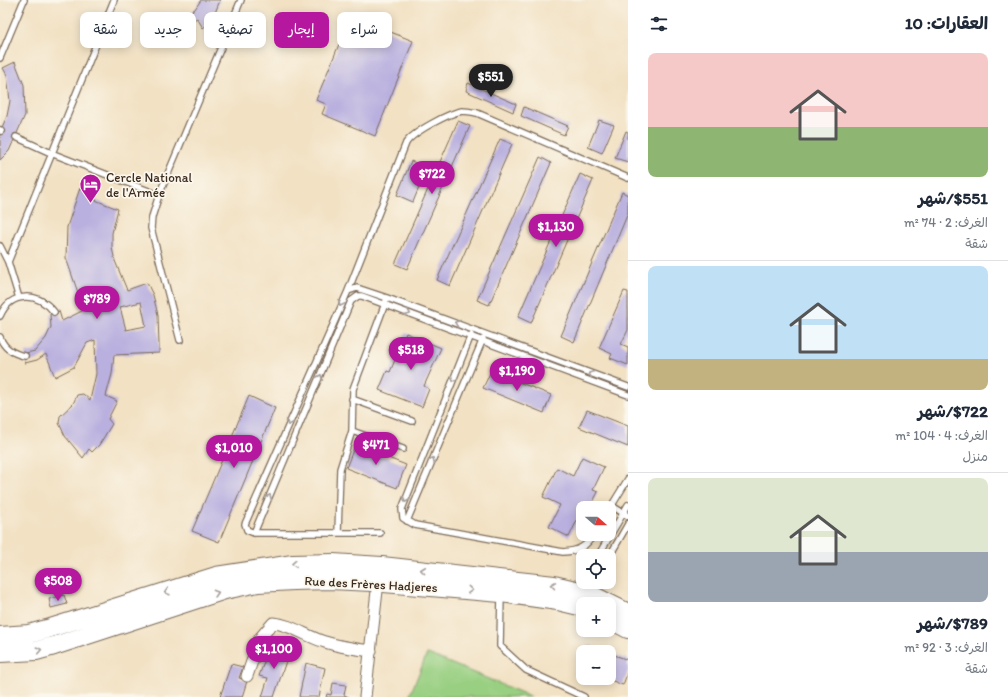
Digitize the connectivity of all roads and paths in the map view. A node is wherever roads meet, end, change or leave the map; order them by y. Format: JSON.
{"nodes":[{"id":1,"x":24,"y":0,"type":"edge"},
{"id":2,"x":114,"y":0,"type":"edge"},
{"id":3,"x":241,"y":0,"type":"edge"},
{"id":4,"x":0,"y":58,"type":"edge"},
{"id":5,"x":16,"y":137,"type":"dead end"},
{"id":6,"x":51,"y":153,"type":"junction"},
{"id":7,"x":628,"y":178,"type":"edge"},
{"id":8,"x":159,"y":195,"type":"junction"},
{"id":9,"x":0,"y":246,"type":"edge"},
{"id":10,"x":8,"y":262,"type":"junction"},
{"id":11,"x":348,"y":290,"type":"junction"},
{"id":12,"x":20,"y":298,"type":"junction"},
{"id":13,"x":386,"y":301,"type":"junction"},
{"id":14,"x":54,"y":312,"type":"dead end"},
{"id":15,"x":0,"y":316,"type":"edge"},
{"id":16,"x":474,"y":330,"type":"junction"},
{"id":17,"x":485,"y":334,"type":"junction"},
{"id":18,"x":0,"y":337,"type":"edge"},
{"id":19,"x":471,"y":337,"type":"junction"},
{"id":20,"x":180,"y":340,"type":"dead end"},
{"id":21,"x":482,"y":341,"type":"junction"},
{"id":22,"x":25,"y":356,"type":"dead end"},
{"id":23,"x":628,"y":387,"type":"edge"},
{"id":24,"x":628,"y":395,"type":"edge"},
{"id":25,"x":352,"y":399,"type":"junction"},
{"id":26,"x":412,"y":421,"type":"dead end"},
{"id":27,"x":352,"y":431,"type":"junction"},
{"id":28,"x":403,"y":449,"type":"dead end"},
{"id":29,"x":628,"y":479,"type":"edge"},
{"id":30,"x":614,"y":501,"type":"edge"},
{"id":31,"x":628,"y":504,"type":"edge"},
{"id":32,"x":616,"y":510,"type":"edge"},
{"id":33,"x":626,"y":514,"type":"edge"},
{"id":34,"x":407,"y":521,"type":"junction"},
{"id":35,"x":628,"y":524,"type":"edge"},
{"id":36,"x":254,"y":533,"type":"junction"},
{"id":37,"x":338,"y":533,"type":"junction"},
{"id":38,"x":380,"y":533,"type":"dead end"},
{"id":39,"x":590,"y":541,"type":"edge"},
{"id":40,"x":603,"y":549,"type":"edge"},
{"id":41,"x":614,"y":549,"type":"edge"},
{"id":42,"x":381,"y":576,"type":"junction"},
{"id":43,"x":501,"y":593,"type":"junction"},
{"id":44,"x":584,"y":594,"type":"edge"},
{"id":45,"x":628,"y":613,"type":"edge"},
{"id":46,"x":616,"y":623,"type":"edge"},
{"id":47,"x":628,"y":629,"type":"edge"},
{"id":48,"x":0,"y":636,"type":"edge"},
{"id":49,"x":371,"y":651,"type":"junction"},
{"id":50,"x":0,"y":653,"type":"edge"},
{"id":51,"x":246,"y":676,"type":"dead end"},
{"id":52,"x":365,"y":697,"type":"edge"},
{"id":53,"x":584,"y":697,"type":"edge"}],
"edges":[{"from":1,"to":4,"type":"lane"},
{"from":2,"to":6,"type":"lane"},
{"from":3,"to":8,"type":"lane"},
{"from":5,"to":6,"type":"lane"},
{"from":6,"to":8,"type":"lane"},
{"from":6,"to":10,"type":"lane"},
{"from":7,"to":11,"type":"lane"},
{"from":8,"to":20,"type":"lane"},
{"from":9,"to":10,"type":"lane"},
{"from":10,"to":12,"type":"lane"},
{"from":11,"to":13,"type":"lane"},
{"from":11,"to":36,"type":"lane","one_way":true},
{"from":12,"to":14,"type":"lane"},
{"from":12,"to":15,"type":"lane"},
{"from":16,"to":13,"type":"lane","one_way":true},
{"from":13,"to":19,"type":"lane","one_way":true},
{"from":13,"to":25,"type":"lane"},
{"from":36,"to":13,"type":"lane","one_way":true},
{"from":16,"to":17,"type":"lane"},
{"from":16,"to":19,"type":"lane"},
{"from":17,"to":21,"type":"lane"},
{"from":23,"to":17,"type":"lane","one_way":true},
{"from":18,"to":22,"type":"lane"},
{"from":19,"to":21,"type":"lane"},
{"from":19,"to":34,"type":"lane","one_way":true},
{"from":21,"to":24,"type":"lane"},
{"from":34,"to":21,"type":"lane","one_way":true},
{"from":25,"to":26,"type":"lane"},
{"from":25,"to":27,"type":"lane"},
{"from":27,"to":28,"type":"lane"},
{"from":27,"to":37,"type":"lane"},
{"from":29,"to":30,"type":"lane"},
{"from":31,"to":33,"type":"lane"},
{"from":32,"to":33,"type":"lane"},
{"from":33,"to":40,"type":"lane"},
{"from":34,"to":39,"type":"lane"},
{"from":35,"to":41,"type":"lane"},
{"from":36,"to":37,"type":"lane"},
{"from":37,"to":38,"type":"lane"},
{"from":42,"to":43,"type":"main road","name":"Rue des Frères Hadjeres","one_way":true},
{"from":44,"to":42,"type":"main road","one_way":true},
{"from":42,"to":48,"type":"main road","one_way":true},
{"from":42,"to":49,"type":"street"},
{"from":50,"to":42,"type":"main road","name":"Rue des Frères Hadjeres","one_way":true},
{"from":43,"to":44,"type":"main road","name":"Rue des Frères Hadjeres"},
{"from":43,"to":53,"type":"lane"},
{"from":44,"to":45,"type":"main road"},
{"from":46,"to":47,"type":"main road"},
{"from":49,"to":51,"type":"street"},
{"from":49,"to":52,"type":"street"}]}
